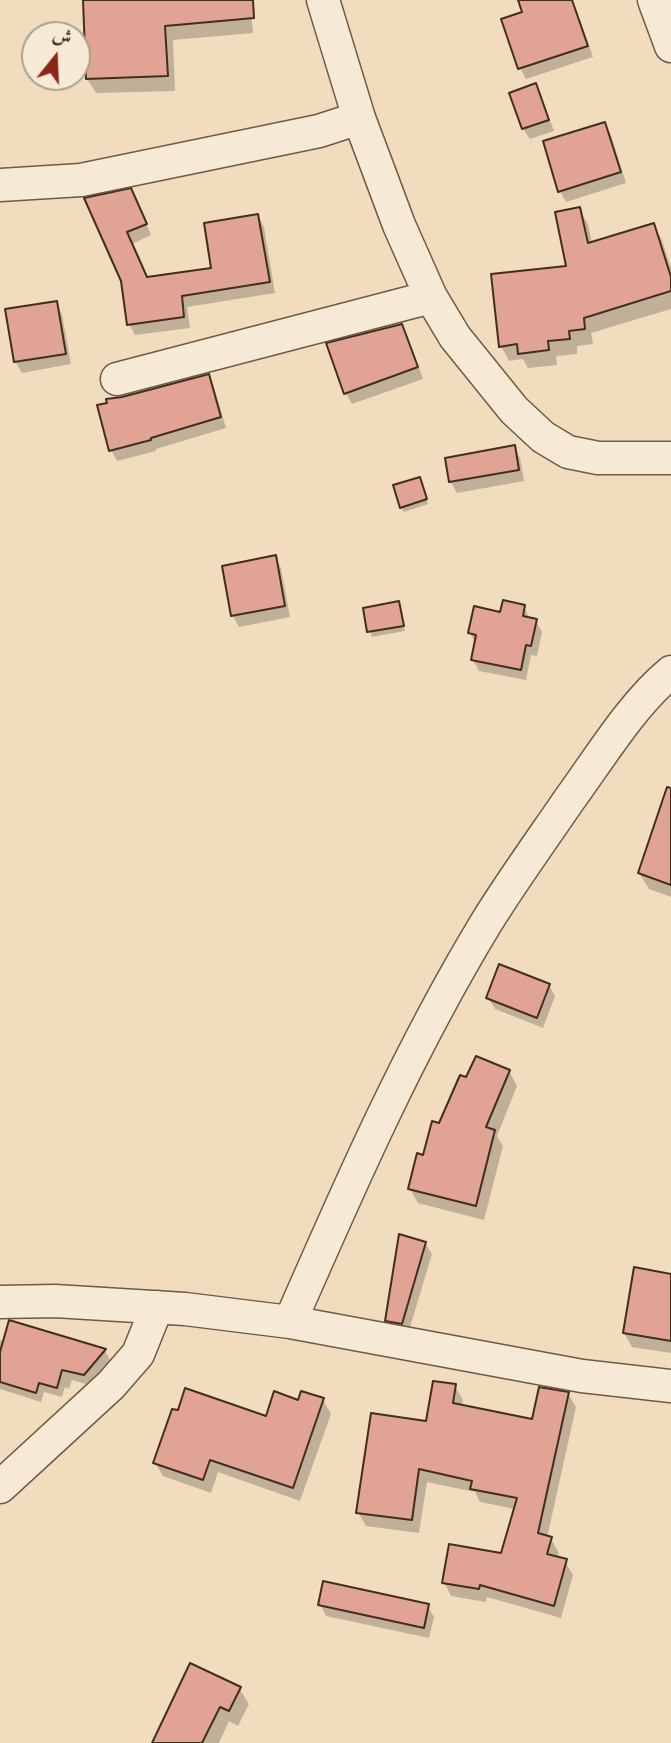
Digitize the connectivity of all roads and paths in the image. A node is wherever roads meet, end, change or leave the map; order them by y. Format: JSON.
{"nodes":[{"id":1,"x":323,"y":0,"type":"edge"},
{"id":2,"x":654,"y":0,"type":"edge"},
{"id":3,"x":671,"y":46,"type":"edge"},
{"id":4,"x":359,"y":118,"type":"junction"},
{"id":5,"x":0,"y":185,"type":"edge"},
{"id":6,"x":431,"y":297,"type":"junction"},
{"id":7,"x":117,"y":379,"type":"dead end"},
{"id":8,"x":671,"y":458,"type":"edge"},
{"id":9,"x":671,"y":672,"type":"edge"},
{"id":10,"x":0,"y":1302,"type":"edge"},
{"id":11,"x":158,"y":1307,"type":"junction"},
{"id":12,"x":290,"y":1322,"type":"junction"},
{"id":13,"x":671,"y":1386,"type":"edge"},
{"id":14,"x":0,"y":1487,"type":"edge"}],
"edges":[{"from":1,"to":4,"type":"street"},
{"from":2,"to":3,"type":"street"},
{"from":4,"to":5,"type":"street"},
{"from":4,"to":6,"type":"street"},
{"from":6,"to":7,"type":"street"},
{"from":6,"to":8,"type":"street"},
{"from":9,"to":12,"type":"street"},
{"from":10,"to":11,"type":"street"},
{"from":11,"to":12,"type":"street"},
{"from":11,"to":14,"type":"street"},
{"from":12,"to":13,"type":"street"}]}
